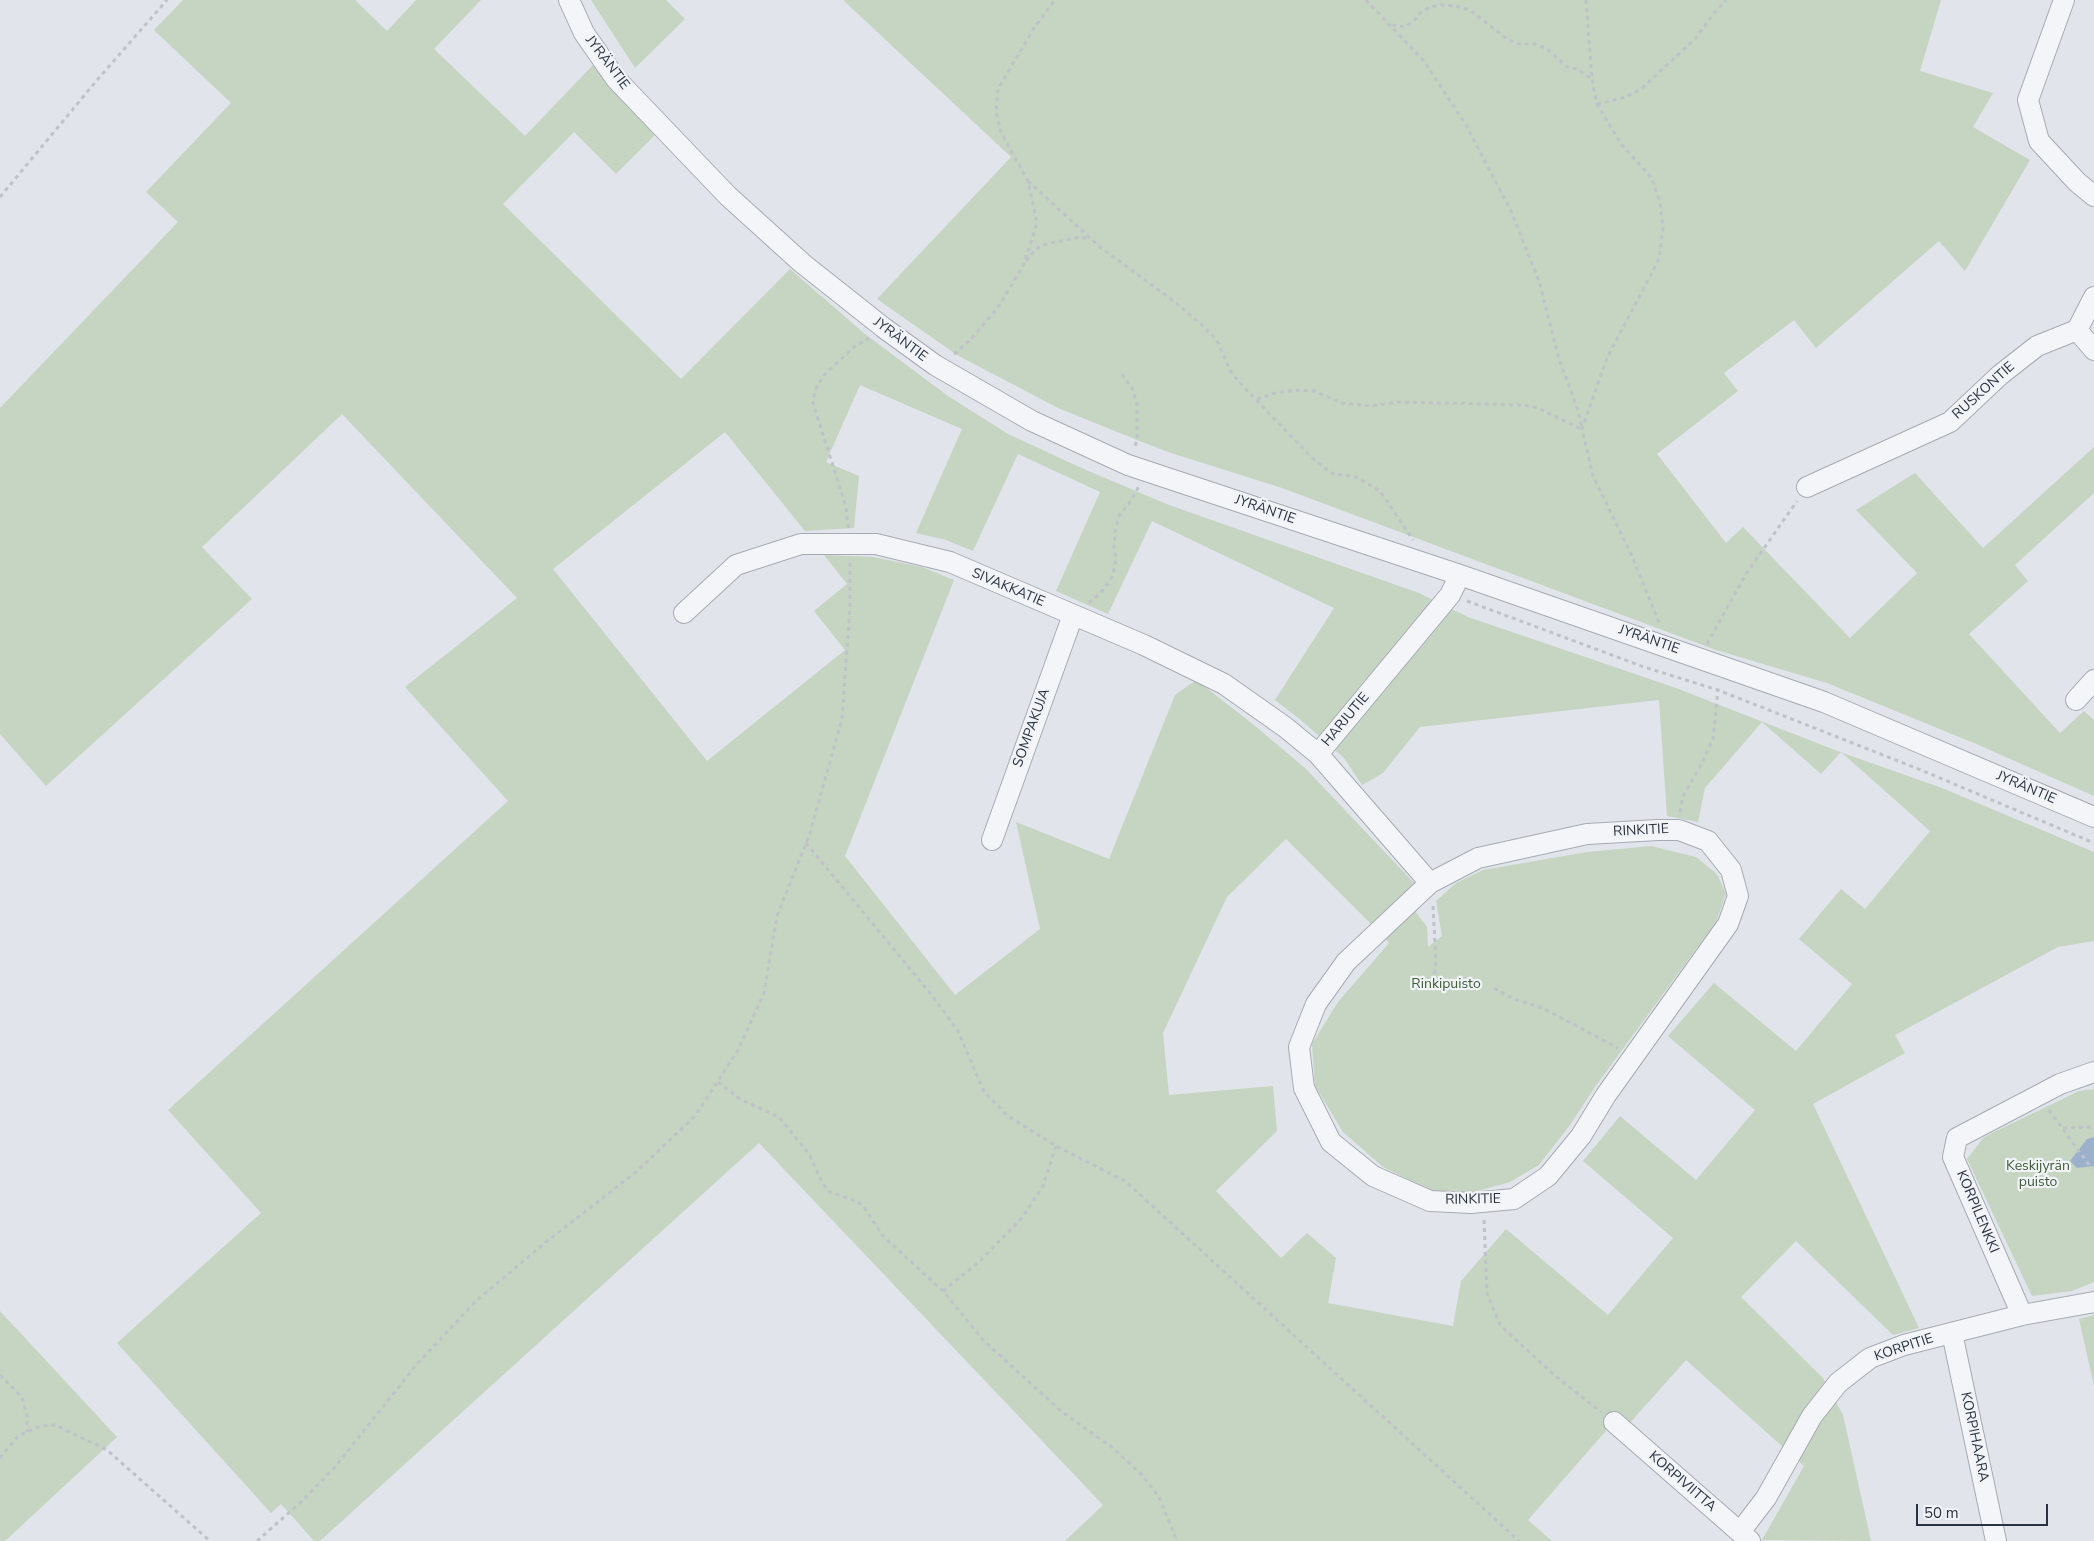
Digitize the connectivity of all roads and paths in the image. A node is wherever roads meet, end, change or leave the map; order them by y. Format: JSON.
{"nodes":[{"id":1,"x":167,"y":0,"type":"edge"},
{"id":2,"x":569,"y":0,"type":"edge"},
{"id":3,"x":1055,"y":0,"type":"edge"},
{"id":4,"x":1366,"y":0,"type":"edge"},
{"id":5,"x":1586,"y":0,"type":"edge"},
{"id":6,"x":1726,"y":0,"type":"edge"},
{"id":7,"x":2064,"y":0,"type":"edge"},
{"id":8,"x":1391,"y":25,"type":"junction"},
{"id":9,"x":1592,"y":79,"type":"junction"},
{"id":10,"x":1597,"y":104,"type":"junction"},
{"id":11,"x":1028,"y":181,"type":"junction"},
{"id":12,"x":2094,"y":196,"type":"edge"},
{"id":13,"x":0,"y":197,"type":"edge"},
{"id":14,"x":1091,"y":239,"type":"junction"},
{"id":15,"x":1024,"y":264,"type":"junction"},
{"id":16,"x":2094,"y":297,"type":"edge"},
{"id":17,"x":884,"y":328,"type":"junction"},
{"id":18,"x":2077,"y":330,"type":"junction"},
{"id":19,"x":2094,"y":350,"type":"edge"},
{"id":20,"x":935,"y":365,"type":"junction"},
{"id":21,"x":1122,"y":374,"type":"dead end"},
{"id":22,"x":1257,"y":399,"type":"junction"},
{"id":23,"x":1582,"y":429,"type":"junction"},
{"id":24,"x":1137,"y":467,"type":"junction"},
{"id":25,"x":1807,"y":486,"type":"joint"},
{"id":26,"x":850,"y":544,"type":"junction"},
{"id":27,"x":1429,"y":565,"type":"junction"},
{"id":28,"x":1460,"y":575,"type":"junction"},
{"id":29,"x":1450,"y":595,"type":"junction"},
{"id":30,"x":684,"y":612,"type":"dead end"},
{"id":31,"x":1077,"y":617,"type":"junction"},
{"id":32,"x":1672,"y":648,"type":"junction"},
{"id":33,"x":1700,"y":658,"type":"junction"},
{"id":34,"x":2094,"y":680,"type":"edge"},
{"id":35,"x":1718,"y":690,"type":"junction"},
{"id":36,"x":2076,"y":700,"type":"dead end"},
{"id":37,"x":1318,"y":754,"type":"junction"},
{"id":38,"x":2094,"y":817,"type":"edge"},
{"id":39,"x":1679,"y":830,"type":"junction"},
{"id":40,"x":992,"y":840,"type":"dead end"},
{"id":41,"x":806,"y":843,"type":"junction"},
{"id":42,"x":2094,"y":843,"type":"edge"},
{"id":43,"x":1428,"y":885,"type":"junction"},
{"id":44,"x":1434,"y":978,"type":"dead end"},
{"id":45,"x":1494,"y":988,"type":"dead end"},
{"id":46,"x":1633,"y":1058,"type":"junction"},
{"id":47,"x":2094,"y":1072,"type":"edge"},
{"id":48,"x":718,"y":1082,"type":"junction"},
{"id":49,"x":2038,"y":1096,"type":"junction"},
{"id":50,"x":2094,"y":1127,"type":"edge"},
{"id":51,"x":2063,"y":1128,"type":"junction"},
{"id":52,"x":1056,"y":1146,"type":"junction"},
{"id":53,"x":2092,"y":1169,"type":"dead end"},
{"id":54,"x":1484,"y":1202,"type":"junction"},
{"id":55,"x":943,"y":1291,"type":"junction"},
{"id":56,"x":2094,"y":1302,"type":"edge"},
{"id":57,"x":2022,"y":1316,"type":"junction"},
{"id":58,"x":1952,"y":1333,"type":"junction"},
{"id":59,"x":0,"y":1376,"type":"edge"},
{"id":60,"x":1614,"y":1422,"type":"joint"},
{"id":61,"x":27,"y":1432,"type":"junction"},
{"id":62,"x":0,"y":1458,"type":"edge"},
{"id":63,"x":1745,"y":1536,"type":"edge"},
{"id":64,"x":210,"y":1541,"type":"edge"},
{"id":65,"x":257,"y":1541,"type":"edge"},
{"id":66,"x":1177,"y":1541,"type":"edge"},
{"id":67,"x":1519,"y":1541,"type":"edge"},
{"id":68,"x":1996,"y":1541,"type":"edge"}],
"edges":[{"from":1,"to":13,"type":"path"},
{"from":2,"to":17,"type":"street","name":"JYRÄNTIE"},
{"from":3,"to":11,"type":"path"},
{"from":4,"to":8,"type":"path"},
{"from":5,"to":9,"type":"path"},
{"from":6,"to":10,"type":"path"},
{"from":7,"to":12,"type":"street"},
{"from":8,"to":9,"type":"path"},
{"from":8,"to":23,"type":"path"},
{"from":9,"to":10,"type":"path"},
{"from":10,"to":23,"type":"path"},
{"from":11,"to":14,"type":"path"},
{"from":11,"to":15,"type":"path"},
{"from":14,"to":15,"type":"path"},
{"from":14,"to":22,"type":"path"},
{"from":15,"to":20,"type":"path"},
{"from":16,"to":18,"type":"street"},
{"from":17,"to":20,"type":"street","name":"JYRÄNTIE"},
{"from":17,"to":26,"type":"path"},
{"from":18,"to":19,"type":"street"},
{"from":18,"to":25,"type":"street","name":"RUSKONTIE"},
{"from":20,"to":24,"type":"street","name":"JYRÄNTIE"},
{"from":21,"to":24,"type":"path"},
{"from":22,"to":23,"type":"path"},
{"from":22,"to":27,"type":"path"},
{"from":23,"to":32,"type":"path"},
{"from":24,"to":27,"type":"street","name":"JYRÄNTIE"},
{"from":24,"to":31,"type":"path"},
{"from":25,"to":33,"type":"path"},
{"from":26,"to":30,"type":"street","name":"SIVAKKATIE"},
{"from":26,"to":31,"type":"street","name":"SIVAKKATIE"},
{"from":26,"to":41,"type":"path"},
{"from":27,"to":28,"type":"street","name":"JYRÄNTIE"},
{"from":28,"to":29,"type":"street","name":"HARJUTIE"},
{"from":28,"to":32,"type":"street","name":"JYRÄNTIE"},
{"from":29,"to":35,"type":"path"},
{"from":29,"to":37,"type":"street","name":"HARJUTIE"},
{"from":31,"to":37,"type":"street","name":"SIVAKKATIE"},
{"from":31,"to":40,"type":"street","name":"SOMPAKUJA"},
{"from":32,"to":33,"type":"street","name":"JYRÄNTIE"},
{"from":33,"to":38,"type":"street","name":"JYRÄNTIE"},
{"from":34,"to":36,"type":"street"},
{"from":35,"to":39,"type":"path"},
{"from":35,"to":42,"type":"path"},
{"from":37,"to":43,"type":"street","name":"HARJUTIE"},
{"from":39,"to":43,"type":"street","name":"RINKITIE"},
{"from":39,"to":46,"type":"street","name":"RINKITIE"},
{"from":41,"to":48,"type":"path"},
{"from":41,"to":52,"type":"path"},
{"from":43,"to":44,"type":"path"},
{"from":43,"to":54,"type":"street","name":"RINKITIE"},
{"from":45,"to":46,"type":"path"},
{"from":46,"to":54,"type":"street","name":"RINKITIE"},
{"from":47,"to":49,"type":"street","name":"KORPILENKKI"},
{"from":48,"to":55,"type":"path"},
{"from":48,"to":65,"type":"path"},
{"from":49,"to":51,"type":"path"},
{"from":49,"to":57,"type":"street","name":"KORPILENKKI"},
{"from":50,"to":51,"type":"path"},
{"from":51,"to":53,"type":"path"},
{"from":52,"to":55,"type":"path"},
{"from":52,"to":67,"type":"path"},
{"from":54,"to":60,"type":"path"},
{"from":55,"to":66,"type":"path"},
{"from":56,"to":57,"type":"street","name":"KORPITIE"},
{"from":57,"to":58,"type":"street","name":"KORPITIE"},
{"from":58,"to":63,"type":"street","name":"KORPITIE"},
{"from":58,"to":68,"type":"street","name":"KORPIHAARA"},
{"from":59,"to":61,"type":"path"},
{"from":60,"to":63,"type":"street","name":"KORPIVIITTA"},
{"from":61,"to":62,"type":"path"},
{"from":61,"to":64,"type":"path"}]}
